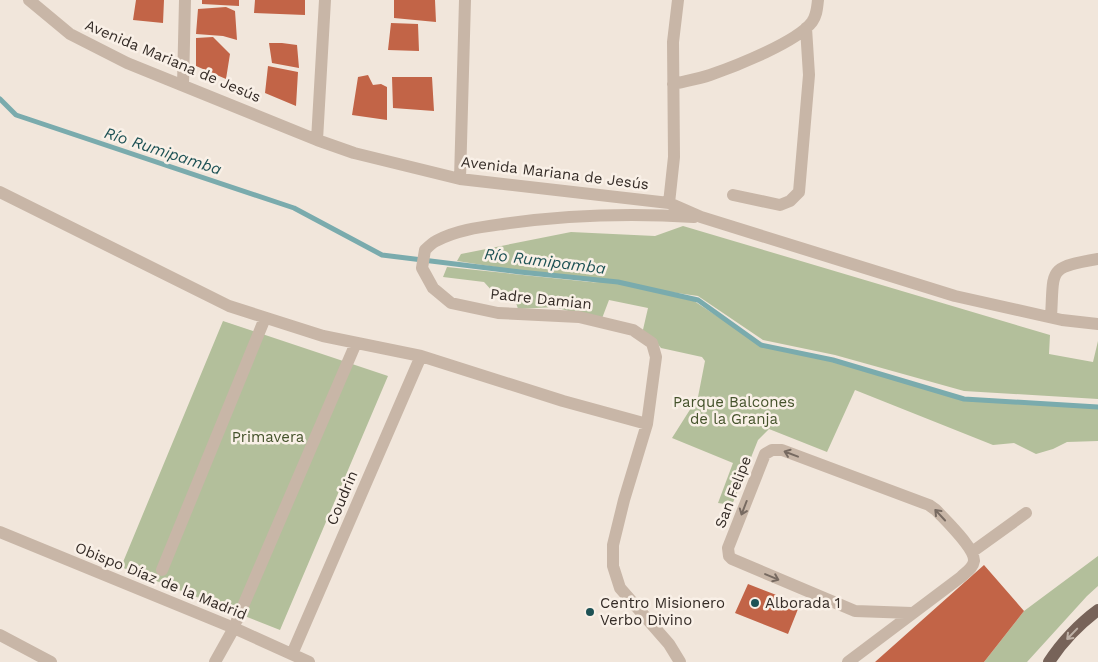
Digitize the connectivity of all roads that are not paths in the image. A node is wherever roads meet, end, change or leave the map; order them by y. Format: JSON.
{"nodes":[{"id":1,"x":28,"y":0,"type":"edge"},
{"id":2,"x":185,"y":0,"type":"edge"},
{"id":3,"x":325,"y":0,"type":"edge"},
{"id":4,"x":465,"y":0,"type":"edge"},
{"id":5,"x":678,"y":0,"type":"edge"},
{"id":6,"x":818,"y":0,"type":"edge"},
{"id":7,"x":806,"y":28,"type":"junction"},
{"id":8,"x":673,"y":84,"type":"junction"},
{"id":9,"x":183,"y":85,"type":"junction"},
{"id":10,"x":317,"y":140,"type":"junction"},
{"id":11,"x":460,"y":179,"type":"junction"},
{"id":12,"x":0,"y":192,"type":"edge"},
{"id":13,"x":733,"y":195,"type":"dead end"},
{"id":14,"x":669,"y":203,"type":"junction"},
{"id":15,"x":701,"y":217,"type":"junction"},
{"id":16,"x":1098,"y":259,"type":"edge"},
{"id":17,"x":1051,"y":317,"type":"junction"},
{"id":18,"x":265,"y":318,"type":"junction"},
{"id":19,"x":1098,"y":324,"type":"edge"},
{"id":20,"x":356,"y":342,"type":"junction"},
{"id":21,"x":421,"y":356,"type":"junction"},
{"id":22,"x":647,"y":424,"type":"junction"},
{"id":23,"x":1026,"y":513,"type":"dead end"},
{"id":24,"x":0,"y":532,"type":"edge"},
{"id":25,"x":972,"y":552,"type":"junction"},
{"id":26,"x":162,"y":570,"type":"dead end"},
{"id":27,"x":1098,"y":610,"type":"edge"},
{"id":28,"x":912,"y":614,"type":"junction"},
{"id":29,"x":236,"y":624,"type":"junction"},
{"id":30,"x":0,"y":636,"type":"edge"},
{"id":31,"x":292,"y":654,"type":"junction"},
{"id":32,"x":51,"y":662,"type":"edge"},
{"id":33,"x":215,"y":662,"type":"edge"},
{"id":34,"x":309,"y":662,"type":"edge"},
{"id":35,"x":680,"y":662,"type":"edge"},
{"id":36,"x":848,"y":662,"type":"edge"},
{"id":37,"x":1049,"y":662,"type":"edge"}],
"edges":[{"from":1,"to":9,"type":"street","name":"Avenida Mariana de Jesús"},
{"from":2,"to":9,"type":"street"},
{"from":3,"to":10,"type":"street"},
{"from":4,"to":11,"type":"street"},
{"from":5,"to":8,"type":"street"},
{"from":6,"to":7,"type":"street"},
{"from":7,"to":8,"type":"street"},
{"from":7,"to":13,"type":"street"},
{"from":8,"to":14,"type":"street"},
{"from":9,"to":10,"type":"street","name":"Avenida Mariana de Jesús"},
{"from":10,"to":11,"type":"street","name":"Avenida Mariana de Jesús"},
{"from":11,"to":14,"type":"street","name":"Avenida Mariana de Jesús"},
{"from":12,"to":18,"type":"street"},
{"from":14,"to":15,"type":"street","name":"Avenida Mariana de Jesús"},
{"from":15,"to":17,"type":"street","name":"Avenida Mariana de Jesús"},
{"from":15,"to":22,"type":"street","name":"Padre Damian"},
{"from":16,"to":17,"type":"street"},
{"from":17,"to":19,"type":"street","name":"Avenida Mariana de Jesús"},
{"from":18,"to":20,"type":"street"},
{"from":18,"to":26,"type":"street"},
{"from":20,"to":21,"type":"street"},
{"from":20,"to":29,"type":"street"},
{"from":21,"to":22,"type":"street"},
{"from":21,"to":31,"type":"street","name":"Coudrin"},
{"from":22,"to":35,"type":"street","name":"Padre Damian"},
{"from":23,"to":25,"type":"street"},
{"from":24,"to":29,"type":"street","name":"Obispo Díaz de la Madrid"},
{"from":25,"to":28,"type":"street"},
{"from":25,"to":28,"type":"street","name":"San Felipe","one_way":true},
{"from":27,"to":37,"type":"main road","one_way":true},
{"from":28,"to":36,"type":"street"},
{"from":29,"to":31,"type":"street","name":"Obispo Díaz de la Madrid"},
{"from":29,"to":33,"type":"street"},
{"from":30,"to":32,"type":"street"},
{"from":31,"to":34,"type":"street","name":"Obispo Díaz de la Madrid"}]}
